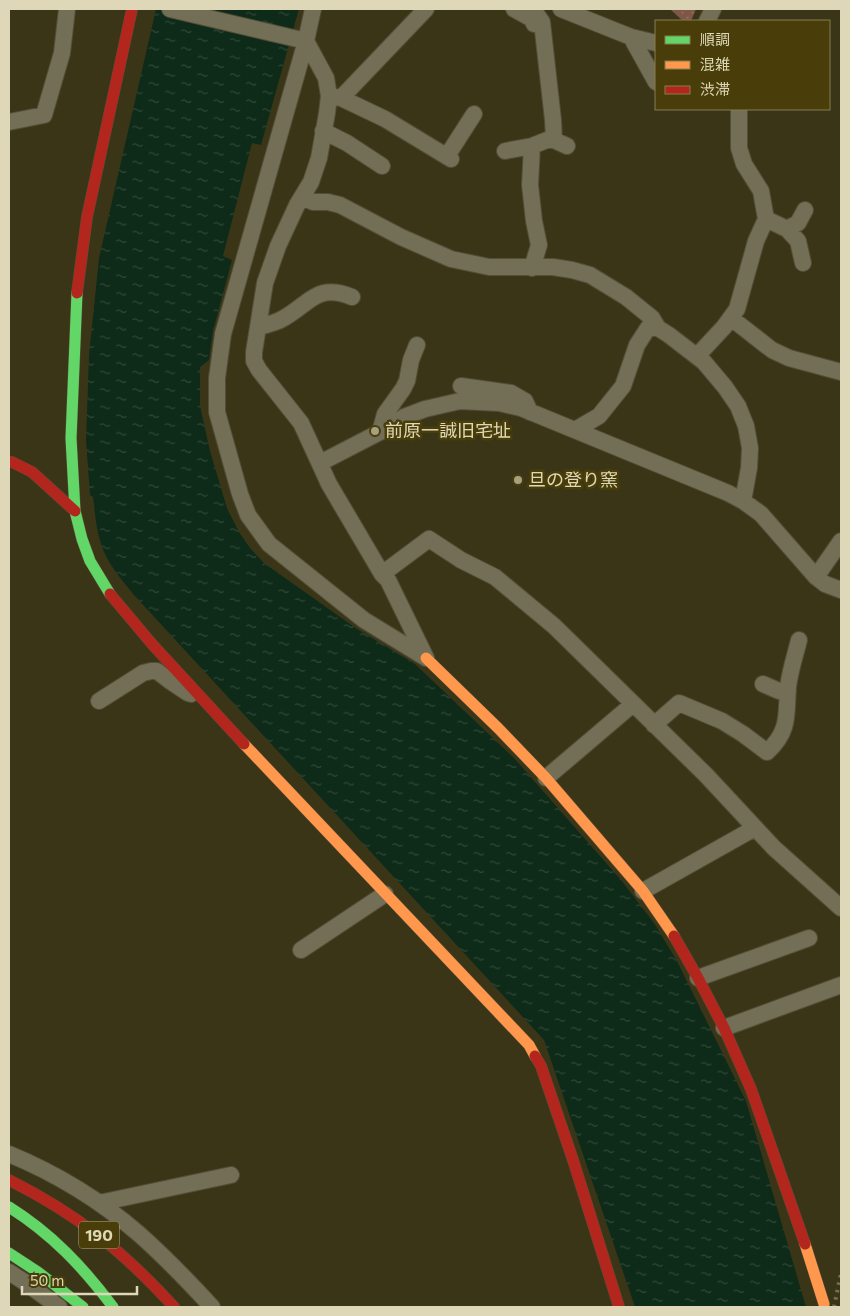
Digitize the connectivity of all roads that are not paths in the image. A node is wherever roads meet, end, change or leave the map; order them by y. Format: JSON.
{"nodes":[{"id":1,"x":67,"y":9,"type":"edge"},
{"id":2,"x":132,"y":9,"type":"edge"},
{"id":3,"x":170,"y":9,"type":"edge"},
{"id":4,"x":426,"y":9,"type":"edge"},
{"id":5,"x":514,"y":9,"type":"edge"},
{"id":6,"x":528,"y":9,"type":"edge"},
{"id":7,"x":561,"y":9,"type":"edge"},
{"id":8,"x":713,"y":9,"type":"edge"},
{"id":9,"x":315,"y":10,"type":"edge"},
{"id":10,"x":707,"y":20,"type":"edge"},
{"id":11,"x":631,"y":37,"type":"junction"},
{"id":12,"x":302,"y":40,"type":"junction"},
{"id":13,"x":655,"y":43,"type":"edge"},
{"id":14,"x":534,"y":53,"type":"dead end"},
{"id":15,"x":655,"y":80,"type":"edge"},
{"id":16,"x":335,"y":97,"type":"junction"},
{"id":17,"x":739,"y":110,"type":"edge"},
{"id":18,"x":474,"y":114,"type":"dead end"},
{"id":19,"x":9,"y":122,"type":"edge"},
{"id":20,"x":323,"y":131,"type":"junction"},
{"id":21,"x":532,"y":146,"type":"junction"},
{"id":22,"x":505,"y":151,"type":"dead end"},
{"id":23,"x":382,"y":166,"type":"dead end"},
{"id":24,"x":302,"y":198,"type":"junction"},
{"id":25,"x":805,"y":210,"type":"dead end"},
{"id":26,"x":766,"y":219,"type":"junction"},
{"id":27,"x":788,"y":228,"type":"junction"},
{"id":28,"x":803,"y":263,"type":"dead end"},
{"id":29,"x":532,"y":268,"type":"junction"},
{"id":30,"x":352,"y":297,"type":"dead end"},
{"id":31,"x":731,"y":318,"type":"junction"},
{"id":32,"x":258,"y":328,"type":"junction"},
{"id":33,"x":658,"y":328,"type":"junction"},
{"id":34,"x":417,"y":345,"type":"dead end"},
{"id":35,"x":697,"y":356,"type":"junction"},
{"id":36,"x":841,"y":372,"type":"edge"},
{"id":37,"x":461,"y":386,"type":"dead end"},
{"id":38,"x":530,"y":412,"type":"junction"},
{"id":39,"x":575,"y":430,"type":"junction"},
{"id":40,"x":380,"y":432,"type":"junction"},
{"id":41,"x":9,"y":462,"type":"edge"},
{"id":42,"x":320,"y":463,"type":"junction"},
{"id":43,"x":743,"y":502,"type":"junction"},
{"id":44,"x":75,"y":511,"type":"junction"},
{"id":45,"x":841,"y":541,"type":"edge"},
{"id":46,"x":382,"y":574,"type":"junction"},
{"id":47,"x":816,"y":577,"type":"junction"},
{"id":48,"x":841,"y":590,"type":"edge"},
{"id":49,"x":799,"y":640,"type":"dead end"},
{"id":50,"x":426,"y":658,"type":"junction"},
{"id":51,"x":763,"y":684,"type":"dead end"},
{"id":52,"x":788,"y":691,"type":"junction"},
{"id":53,"x":201,"y":697,"type":"junction"},
{"id":54,"x":99,"y":701,"type":"dead end"},
{"id":55,"x":633,"y":704,"type":"junction"},
{"id":56,"x":654,"y":725,"type":"junction"},
{"id":57,"x":546,"y":778,"type":"junction"},
{"id":58,"x":755,"y":828,"type":"junction"},
{"id":59,"x":643,"y":891,"type":"junction"},
{"id":60,"x":385,"y":894,"type":"junction"},
{"id":61,"x":841,"y":908,"type":"edge"},
{"id":62,"x":809,"y":938,"type":"dead end"},
{"id":63,"x":301,"y":950,"type":"dead end"},
{"id":64,"x":698,"y":978,"type":"junction"},
{"id":65,"x":841,"y":985,"type":"edge"},
{"id":66,"x":724,"y":1028,"type":"junction"},
{"id":67,"x":9,"y":1154,"type":"edge"},
{"id":68,"x":231,"y":1175,"type":"dead end"},
{"id":69,"x":9,"y":1180,"type":"edge"},
{"id":70,"x":98,"y":1203,"type":"junction"},
{"id":71,"x":9,"y":1207,"type":"edge"},
{"id":72,"x":9,"y":1253,"type":"edge"},
{"id":73,"x":9,"y":1272,"type":"edge"},
{"id":74,"x":824,"y":1306,"type":"edge"},
{"id":75,"x":59,"y":1307,"type":"edge"},
{"id":76,"x":83,"y":1307,"type":"edge"},
{"id":77,"x":114,"y":1307,"type":"edge"},
{"id":78,"x":174,"y":1307,"type":"edge"},
{"id":79,"x":212,"y":1307,"type":"edge"},
{"id":80,"x":619,"y":1307,"type":"edge"}],
"edges":[{"from":1,"to":19,"type":"street"},
{"from":2,"to":44,"type":"main road"},
{"from":3,"to":12,"type":"street"},
{"from":4,"to":16,"type":"street"},
{"from":5,"to":14,"type":"street"},
{"from":6,"to":21,"type":"street"},
{"from":7,"to":11,"type":"street"},
{"from":8,"to":10,"type":"street"},
{"from":9,"to":12,"type":"street"},
{"from":11,"to":13,"type":"street"},
{"from":11,"to":15,"type":"street"},
{"from":12,"to":16,"type":"street"},
{"from":12,"to":50,"type":"street"},
{"from":16,"to":18,"type":"street"},
{"from":16,"to":20,"type":"street"},
{"from":17,"to":26,"type":"street"},
{"from":20,"to":23,"type":"street"},
{"from":20,"to":24,"type":"street"},
{"from":21,"to":22,"type":"street"},
{"from":21,"to":29,"type":"street"},
{"from":24,"to":29,"type":"street"},
{"from":24,"to":32,"type":"street"},
{"from":25,"to":27,"type":"street"},
{"from":26,"to":27,"type":"street"},
{"from":26,"to":31,"type":"street"},
{"from":27,"to":28,"type":"street"},
{"from":29,"to":33,"type":"street"},
{"from":30,"to":32,"type":"street"},
{"from":31,"to":35,"type":"street"},
{"from":31,"to":36,"type":"street"},
{"from":32,"to":42,"type":"street"},
{"from":33,"to":35,"type":"street"},
{"from":33,"to":39,"type":"street"},
{"from":34,"to":40,"type":"street"},
{"from":35,"to":43,"type":"street"},
{"from":37,"to":38,"type":"street"},
{"from":38,"to":39,"type":"street"},
{"from":38,"to":40,"type":"street"},
{"from":39,"to":43,"type":"street"},
{"from":40,"to":42,"type":"street"},
{"from":41,"to":44,"type":"main road"},
{"from":42,"to":46,"type":"street"},
{"from":43,"to":47,"type":"street"},
{"from":44,"to":53,"type":"main road"},
{"from":45,"to":47,"type":"street"},
{"from":46,"to":50,"type":"street"},
{"from":46,"to":55,"type":"street"},
{"from":47,"to":48,"type":"street"},
{"from":49,"to":52,"type":"street"},
{"from":50,"to":57,"type":"main road"},
{"from":51,"to":52,"type":"street"},
{"from":52,"to":56,"type":"street"},
{"from":53,"to":54,"type":"street"},
{"from":53,"to":60,"type":"main road"},
{"from":55,"to":56,"type":"street"},
{"from":55,"to":57,"type":"street"},
{"from":56,"to":58,"type":"street"},
{"from":57,"to":59,"type":"main road"},
{"from":58,"to":59,"type":"street"},
{"from":58,"to":61,"type":"street"},
{"from":59,"to":64,"type":"main road"},
{"from":60,"to":63,"type":"street"},
{"from":60,"to":80,"type":"main road"},
{"from":62,"to":64,"type":"street"},
{"from":64,"to":66,"type":"main road"},
{"from":65,"to":66,"type":"street"},
{"from":66,"to":74,"type":"main road"},
{"from":67,"to":70,"type":"street"},
{"from":68,"to":70,"type":"street"},
{"from":69,"to":78,"type":"main road","number":"190"},
{"from":70,"to":79,"type":"street"},
{"from":71,"to":77,"type":"main road"},
{"from":72,"to":76,"type":"main road"},
{"from":73,"to":75,"type":"street"}]}
